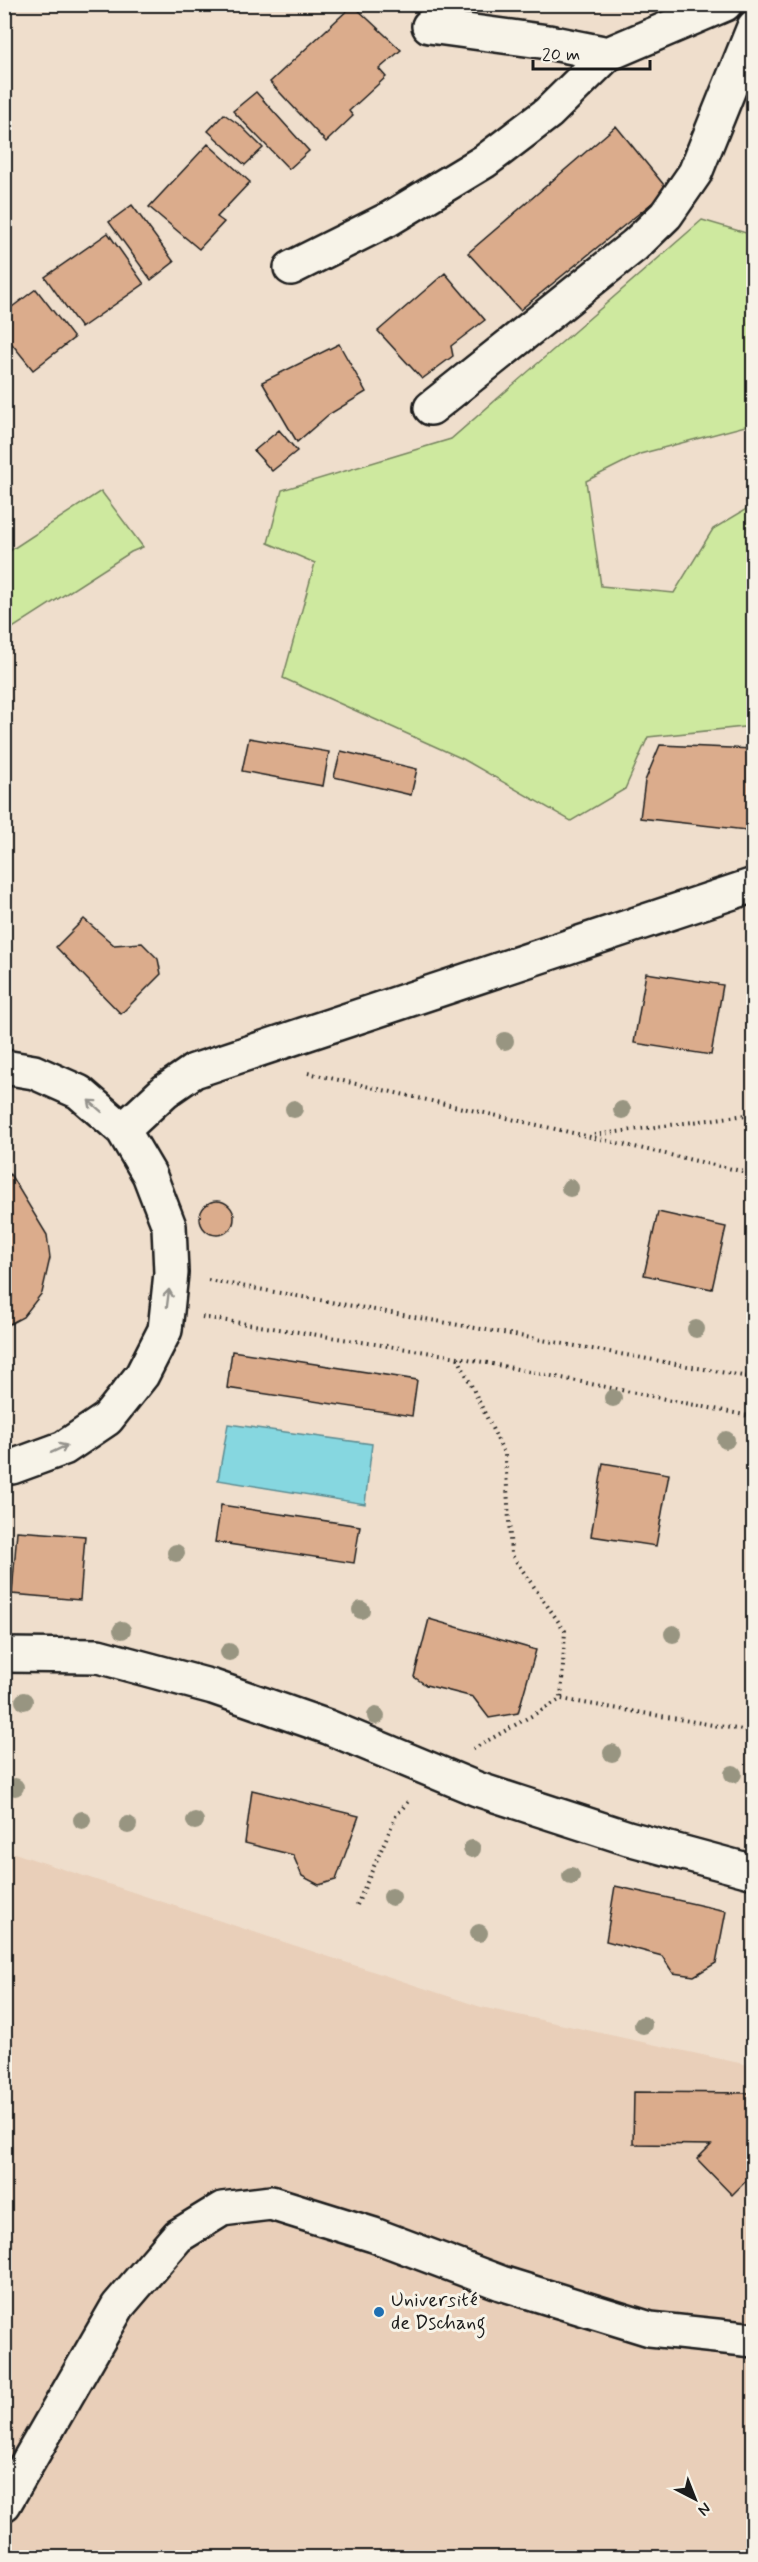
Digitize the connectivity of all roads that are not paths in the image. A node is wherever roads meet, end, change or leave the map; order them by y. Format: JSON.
{"nodes":[{"id":1,"x":724,"y":4,"type":"edge"},
{"id":2,"x":429,"y":26,"type":"dead end"},
{"id":3,"x":753,"y":27,"type":"edge"},
{"id":4,"x":608,"y":54,"type":"junction"},
{"id":5,"x":291,"y":268,"type":"dead end"},
{"id":6,"x":431,"y":408,"type":"dead end"},
{"id":7,"x":753,"y":885,"type":"edge"},
{"id":8,"x":4,"y":1067,"type":"edge"},
{"id":9,"x":123,"y":1130,"type":"junction"},
{"id":10,"x":4,"y":1468,"type":"edge"},
{"id":11,"x":4,"y":1655,"type":"edge"},
{"id":12,"x":753,"y":1872,"type":"edge"},
{"id":13,"x":753,"y":2340,"type":"edge"},
{"id":14,"x":4,"y":2504,"type":"edge"}],
"edges":[{"from":1,"to":4,"type":"street"},
{"from":2,"to":4,"type":"street"},
{"from":3,"to":6,"type":"street"},
{"from":4,"to":5,"type":"street"},
{"from":7,"to":9,"type":"street"},
{"from":9,"to":8,"type":"street","one_way":true},
{"from":10,"to":9,"type":"street","one_way":true},
{"from":11,"to":12,"type":"street"},
{"from":13,"to":14,"type":"street"}]}
